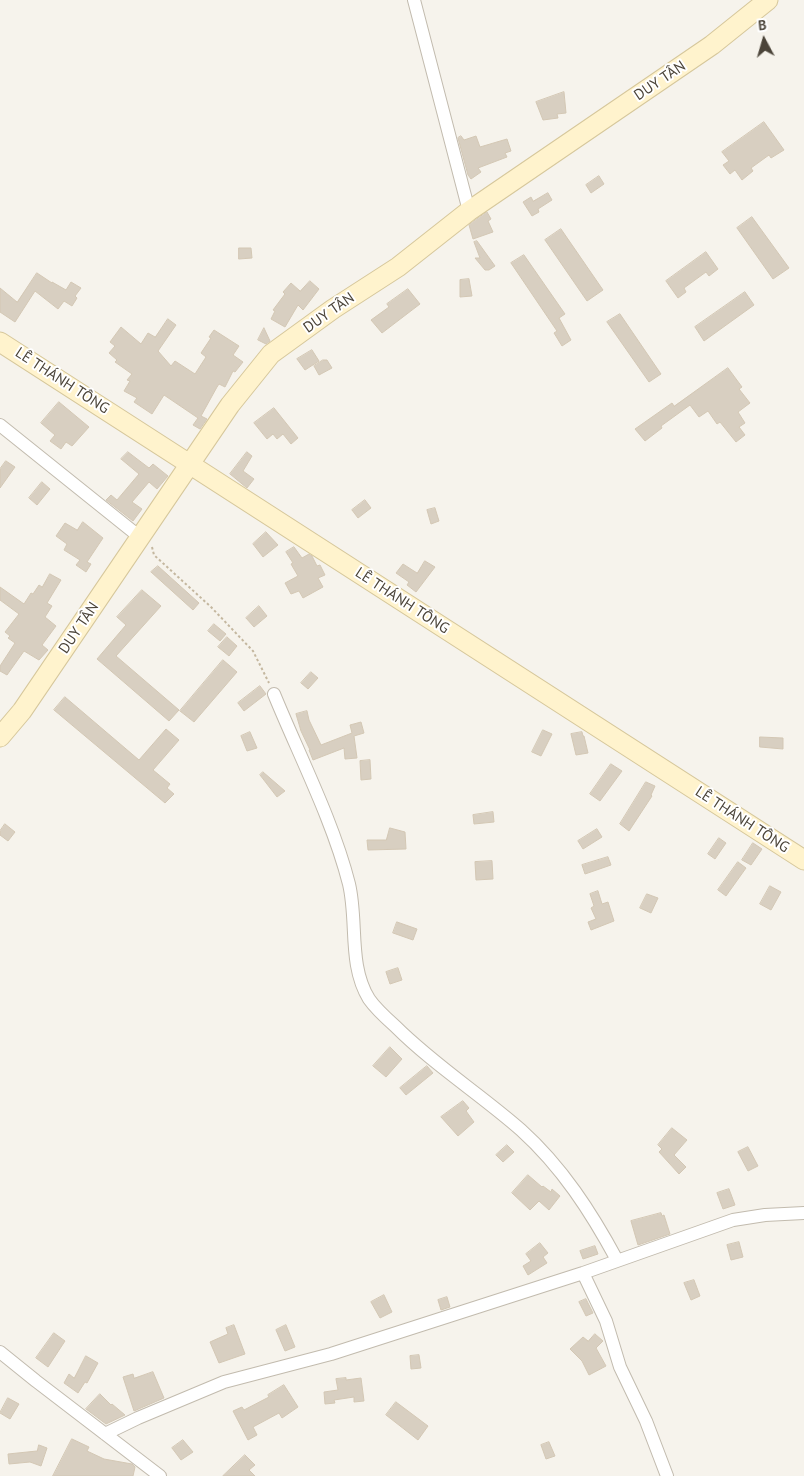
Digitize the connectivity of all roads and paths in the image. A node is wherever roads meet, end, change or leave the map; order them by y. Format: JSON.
{"nodes":[{"id":1,"x":414,"y":0,"type":"edge"},
{"id":2,"x":768,"y":0,"type":"edge"},
{"id":3,"x":469,"y":211,"type":"junction"},
{"id":4,"x":0,"y":342,"type":"edge"},
{"id":5,"x":0,"y":425,"type":"edge"},
{"id":6,"x":190,"y":464,"type":"junction"},
{"id":7,"x":144,"y":532,"type":"junction"},
{"id":8,"x":274,"y":694,"type":"joint"},
{"id":9,"x":0,"y":737,"type":"edge"},
{"id":10,"x":804,"y":860,"type":"edge"},
{"id":11,"x":804,"y":1213,"type":"edge"},
{"id":12,"x":617,"y":1260,"type":"junction"},
{"id":13,"x":583,"y":1273,"type":"junction"},
{"id":14,"x":0,"y":1352,"type":"edge"},
{"id":15,"x":105,"y":1434,"type":"junction"},
{"id":16,"x":160,"y":1476,"type":"edge"},
{"id":17,"x":668,"y":1476,"type":"edge"}],
"edges":[{"from":1,"to":3,"type":"street"},
{"from":2,"to":3,"type":"street","name":"DUY TÂN"},
{"from":3,"to":6,"type":"street","name":"DUY TÂN"},
{"from":4,"to":6,"type":"street","name":"LÊ THÁNH TÔNG"},
{"from":5,"to":7,"type":"street"},
{"from":6,"to":7,"type":"street","name":"DUY TÂN"},
{"from":6,"to":10,"type":"street","name":"LÊ THÁNH TÔNG"},
{"from":7,"to":8,"type":"path"},
{"from":7,"to":9,"type":"street","name":"DUY TÂN"},
{"from":8,"to":12,"type":"street"},
{"from":11,"to":12,"type":"street"},
{"from":12,"to":13,"type":"street"},
{"from":13,"to":15,"type":"street"},
{"from":13,"to":17,"type":"street"},
{"from":14,"to":15,"type":"street"},
{"from":15,"to":16,"type":"street"}]}
